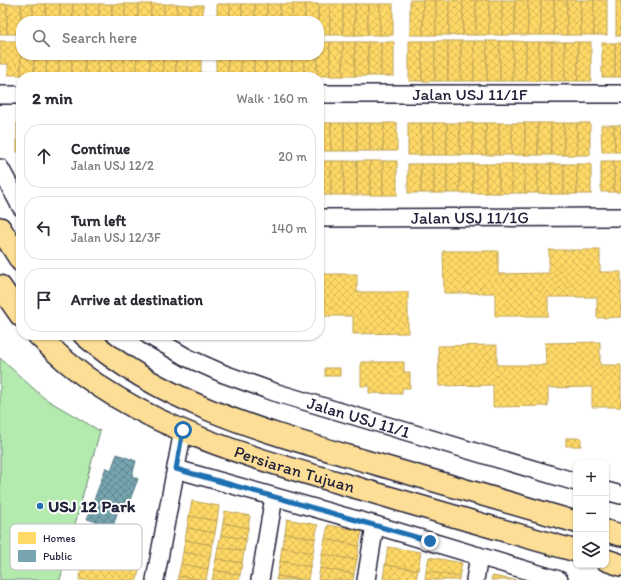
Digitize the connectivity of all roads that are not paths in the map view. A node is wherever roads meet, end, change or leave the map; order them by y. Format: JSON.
{"nodes":[{"id":1,"x":324,"y":94,"type":"edge"},
{"id":2,"x":621,"y":94,"type":"edge"},
{"id":3,"x":0,"y":95,"type":"edge"},
{"id":4,"x":16,"y":95,"type":"edge"},
{"id":5,"x":0,"y":168,"type":"edge"},
{"id":6,"x":16,"y":198,"type":"edge"},
{"id":7,"x":621,"y":217,"type":"edge"},
{"id":8,"x":324,"y":218,"type":"edge"},
{"id":9,"x":0,"y":228,"type":"edge"},
{"id":10,"x":16,"y":253,"type":"edge"},
{"id":11,"x":0,"y":286,"type":"edge"},
{"id":12,"x":16,"y":309,"type":"edge"},
{"id":13,"x":43,"y":340,"type":"edge"},
{"id":14,"x":90,"y":340,"type":"edge"},
{"id":15,"x":157,"y":340,"type":"edge"},
{"id":16,"x":183,"y":430,"type":"junction"},
{"id":17,"x":176,"y":469,"type":"junction"},
{"id":18,"x":573,"y":481,"type":"edge"},
{"id":19,"x":609,"y":492,"type":"edge"},
{"id":20,"x":621,"y":495,"type":"edge"},
{"id":21,"x":274,"y":497,"type":"junction"},
{"id":22,"x":573,"y":521,"type":"edge"},
{"id":23,"x":375,"y":525,"type":"junction"},
{"id":24,"x":609,"y":531,"type":"edge"},
{"id":25,"x":621,"y":535,"type":"edge"},
{"id":26,"x":573,"y":550,"type":"edge"},
{"id":27,"x":479,"y":556,"type":"junction"},
{"id":28,"x":609,"y":561,"type":"edge"},
{"id":29,"x":621,"y":564,"type":"edge"},
{"id":30,"x":155,"y":580,"type":"edge"},
{"id":31,"x":260,"y":580,"type":"edge"},
{"id":32,"x":366,"y":580,"type":"edge"},
{"id":33,"x":475,"y":580,"type":"edge"},
{"id":34,"x":560,"y":580,"type":"edge"}],
"edges":[{"from":1,"to":2,"type":"street","name":"Jalan USJ 11/1F"},
{"from":3,"to":4,"type":"street"},
{"from":5,"to":6,"type":"street"},
{"from":7,"to":8,"type":"street","name":"Jalan USJ 11/1G"},
{"from":9,"to":10,"type":"main road"},
{"from":11,"to":12,"type":"main road"},
{"from":13,"to":16,"type":"main road","name":"Persiaran Tujuan"},
{"from":14,"to":22,"type":"main road","name":"Persiaran Tujuan"},
{"from":15,"to":18,"type":"street","name":"Jalan USJ 11/1"},
{"from":16,"to":17,"type":"street"},
{"from":16,"to":26,"type":"main road","name":"Persiaran Tujuan"},
{"from":17,"to":21,"type":"street"},
{"from":17,"to":30,"type":"street"},
{"from":19,"to":20,"type":"street"},
{"from":21,"to":23,"type":"street"},
{"from":21,"to":31,"type":"street"},
{"from":23,"to":27,"type":"street"},
{"from":23,"to":32,"type":"street"},
{"from":24,"to":25,"type":"main road"},
{"from":27,"to":33,"type":"street"},
{"from":27,"to":34,"type":"street"},
{"from":28,"to":29,"type":"main road"}]}
